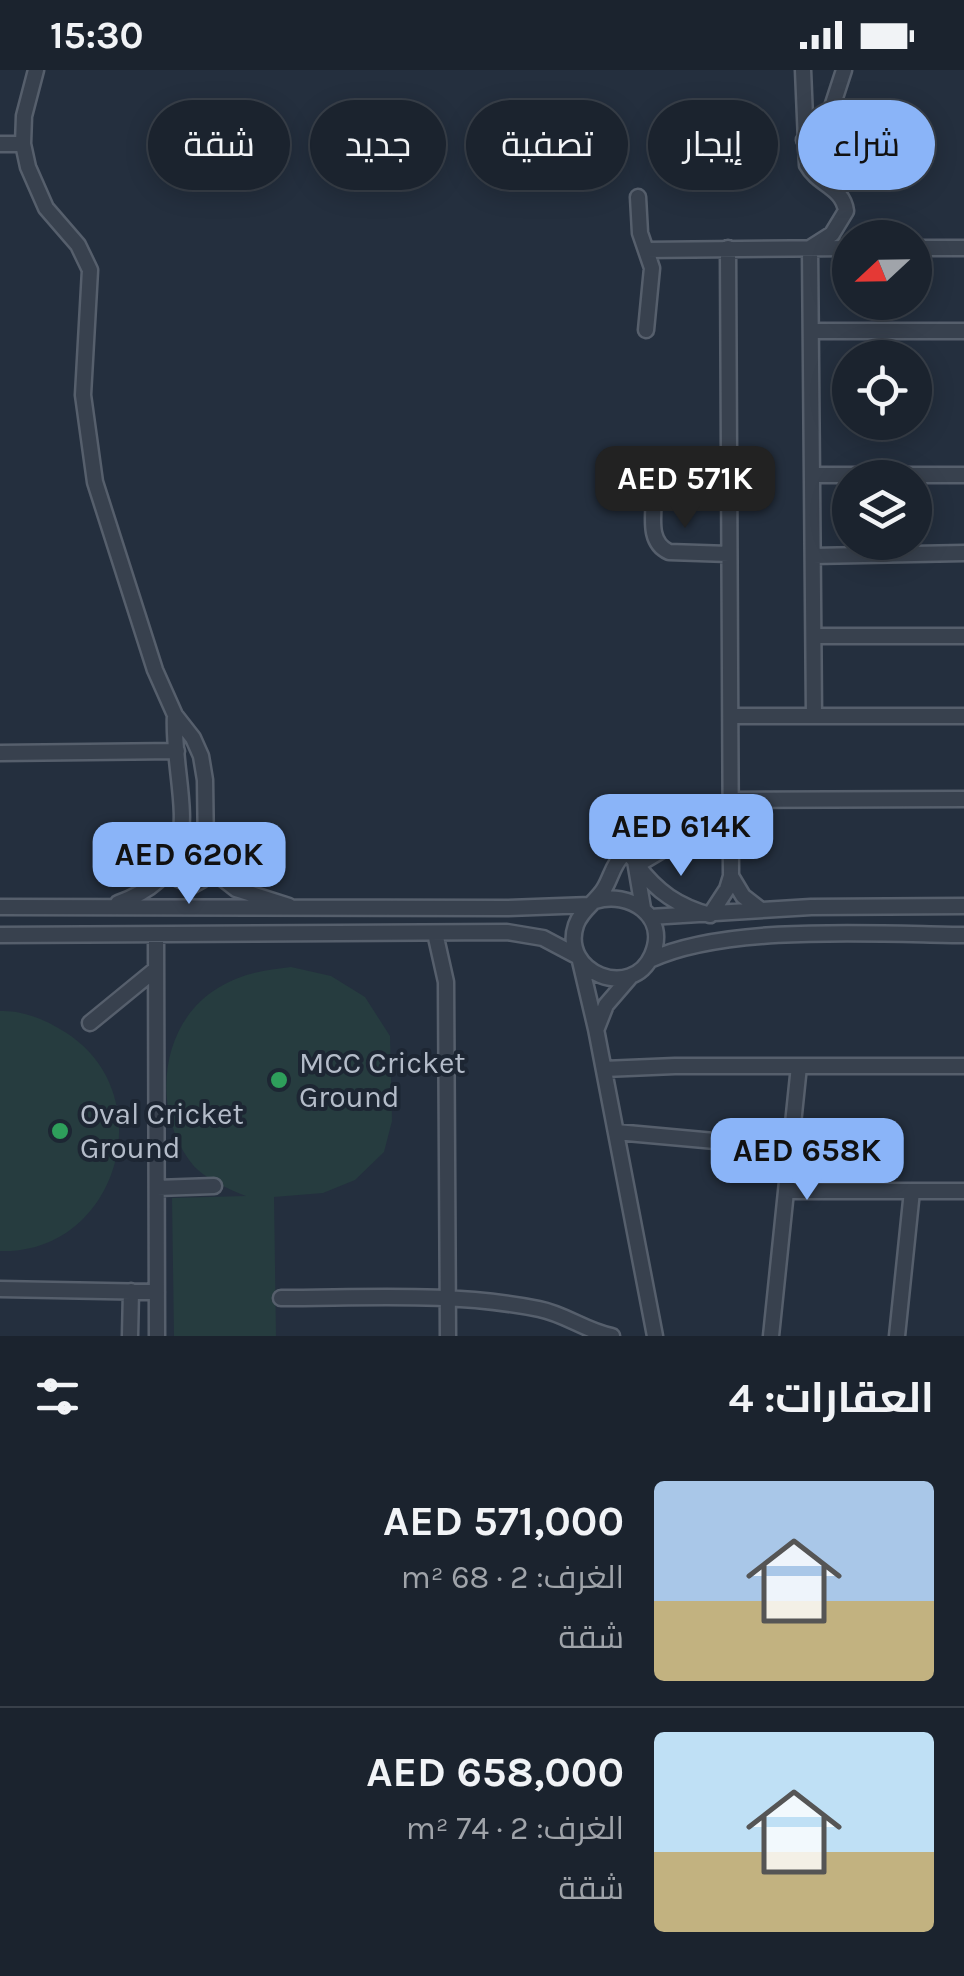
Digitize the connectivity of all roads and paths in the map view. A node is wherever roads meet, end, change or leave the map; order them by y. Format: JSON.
{"nodes":[{"id":1,"x":36,"y":70,"type":"edge"},
{"id":2,"x":802,"y":70,"type":"edge"},
{"id":3,"x":844,"y":70,"type":"edge"},
{"id":4,"x":803,"y":100,"type":"edge"},
{"id":5,"x":834,"y":100,"type":"edge"},
{"id":6,"x":0,"y":144,"type":"edge"},
{"id":7,"x":23,"y":144,"type":"junction"},
{"id":8,"x":835,"y":190,"type":"edge"},
{"id":9,"x":638,"y":197,"type":"dead end"},
{"id":10,"x":728,"y":248,"type":"junction"},
{"id":11,"x":810,"y":248,"type":"junction"},
{"id":12,"x":832,"y":248,"type":"edge"},
{"id":13,"x":932,"y":248,"type":"edge"},
{"id":14,"x":964,"y":248,"type":"edge"},
{"id":15,"x":646,"y":250,"type":"junction"},
{"id":16,"x":646,"y":330,"type":"dead end"},
{"id":17,"x":811,"y":331,"type":"junction"},
{"id":18,"x":964,"y":331,"type":"edge"},
{"id":19,"x":812,"y":475,"type":"junction"},
{"id":20,"x":964,"y":475,"type":"edge"},
{"id":21,"x":654,"y":494,"type":"dead end"},
{"id":22,"x":964,"y":553,"type":"edge"},
{"id":23,"x":729,"y":554,"type":"junction"},
{"id":24,"x":813,"y":556,"type":"junction"},
{"id":25,"x":814,"y":636,"type":"junction"},
{"id":26,"x":964,"y":636,"type":"edge"},
{"id":27,"x":175,"y":716,"type":"junction"},
{"id":28,"x":732,"y":716,"type":"junction"},
{"id":29,"x":814,"y":716,"type":"junction"},
{"id":30,"x":964,"y":716,"type":"edge"},
{"id":31,"x":177,"y":751,"type":"junction"},
{"id":32,"x":0,"y":753,"type":"edge"},
{"id":33,"x":964,"y":799,"type":"edge"},
{"id":34,"x":732,"y":800,"type":"junction"},
{"id":35,"x":731,"y":820,"type":"junction"},
{"id":36,"x":636,"y":865,"type":"junction"},
{"id":37,"x":172,"y":866,"type":"junction"},
{"id":38,"x":212,"y":866,"type":"junction"},
{"id":39,"x":731,"y":876,"type":"junction"},
{"id":40,"x":592,"y":903,"type":"junction"},
{"id":41,"x":288,"y":906,"type":"junction"},
{"id":42,"x":964,"y":906,"type":"edge"},
{"id":43,"x":0,"y":907,"type":"edge"},
{"id":44,"x":102,"y":907,"type":"junction"},
{"id":45,"x":761,"y":910,"type":"junction"},
{"id":46,"x":646,"y":913,"type":"junction"},
{"id":47,"x":710,"y":915,"type":"junction"},
{"id":48,"x":435,"y":933,"type":"junction"},
{"id":49,"x":0,"y":935,"type":"edge"},
{"id":50,"x":156,"y":935,"type":"junction"},
{"id":51,"x":964,"y":935,"type":"edge"},
{"id":52,"x":579,"y":958,"type":"junction"},
{"id":53,"x":650,"y":960,"type":"junction"},
{"id":54,"x":156,"y":969,"type":"junction"},
{"id":55,"x":632,"y":976,"type":"junction"},
{"id":56,"x":90,"y":1023,"type":"dead end"},
{"id":57,"x":596,"y":1029,"type":"junction"},
{"id":58,"x":799,"y":1066,"type":"junction"},
{"id":59,"x":964,"y":1066,"type":"edge"},
{"id":60,"x":604,"y":1070,"type":"junction"},
{"id":61,"x":616,"y":1132,"type":"junction"},
{"id":62,"x":791,"y":1148,"type":"junction"},
{"id":63,"x":214,"y":1186,"type":"dead end"},
{"id":64,"x":156,"y":1188,"type":"junction"},
{"id":65,"x":786,"y":1190,"type":"junction"},
{"id":66,"x":912,"y":1190,"type":"junction"},
{"id":67,"x":964,"y":1191,"type":"edge"},
{"id":68,"x":0,"y":1289,"type":"edge"},
{"id":69,"x":130,"y":1290,"type":"junction"},
{"id":70,"x":157,"y":1292,"type":"junction"},
{"id":71,"x":281,"y":1298,"type":"dead end"},
{"id":72,"x":447,"y":1299,"type":"junction"},
{"id":73,"x":130,"y":1336,"type":"edge"},
{"id":74,"x":157,"y":1336,"type":"edge"},
{"id":75,"x":448,"y":1336,"type":"edge"},
{"id":76,"x":612,"y":1336,"type":"edge"},
{"id":77,"x":655,"y":1336,"type":"edge"},
{"id":78,"x":771,"y":1336,"type":"edge"},
{"id":79,"x":898,"y":1336,"type":"edge"}],
"edges":[{"from":1,"to":7,"type":"street"},
{"from":2,"to":4,"type":"street"},
{"from":3,"to":5,"type":"street"},
{"from":6,"to":7,"type":"street"},
{"from":7,"to":27,"type":"street"},
{"from":8,"to":11,"type":"street"},
{"from":9,"to":15,"type":"street"},
{"from":10,"to":11,"type":"street"},
{"from":10,"to":15,"type":"street"},
{"from":10,"to":23,"type":"street"},
{"from":11,"to":12,"type":"street"},
{"from":11,"to":17,"type":"street"},
{"from":13,"to":14,"type":"street"},
{"from":15,"to":16,"type":"street"},
{"from":17,"to":18,"type":"street"},
{"from":17,"to":19,"type":"street"},
{"from":19,"to":20,"type":"street"},
{"from":19,"to":24,"type":"street"},
{"from":21,"to":23,"type":"street"},
{"from":22,"to":24,"type":"street"},
{"from":23,"to":28,"type":"street"},
{"from":24,"to":25,"type":"street"},
{"from":25,"to":26,"type":"street"},
{"from":25,"to":29,"type":"street"},
{"from":27,"to":31,"type":"street"},
{"from":27,"to":38,"type":"street"},
{"from":28,"to":29,"type":"street"},
{"from":28,"to":34,"type":"street"},
{"from":29,"to":30,"type":"street"},
{"from":31,"to":32,"type":"street"},
{"from":31,"to":37,"type":"street"},
{"from":33,"to":34,"type":"street"},
{"from":34,"to":35,"type":"street"},
{"from":35,"to":36,"type":"street"},
{"from":35,"to":39,"type":"street"},
{"from":36,"to":40,"type":"street"},
{"from":36,"to":46,"type":"street"},
{"from":36,"to":47,"type":"street"},
{"from":37,"to":38,"type":"street"},
{"from":37,"to":44,"type":"street"},
{"from":38,"to":41,"type":"street"},
{"from":39,"to":45,"type":"street"},
{"from":39,"to":47,"type":"street"},
{"from":40,"to":41,"type":"street"},
{"from":40,"to":46,"type":"street"},
{"from":40,"to":52,"type":"street"},
{"from":41,"to":44,"type":"street"},
{"from":42,"to":45,"type":"street"},
{"from":43,"to":44,"type":"street"},
{"from":45,"to":47,"type":"street"},
{"from":46,"to":47,"type":"street"},
{"from":46,"to":53,"type":"street"},
{"from":48,"to":50,"type":"street"},
{"from":48,"to":52,"type":"street"},
{"from":48,"to":72,"type":"street"},
{"from":49,"to":50,"type":"street"},
{"from":50,"to":54,"type":"street"},
{"from":51,"to":53,"type":"street"},
{"from":52,"to":55,"type":"street"},
{"from":52,"to":57,"type":"street"},
{"from":53,"to":55,"type":"street"},
{"from":54,"to":56,"type":"street"},
{"from":54,"to":64,"type":"street"},
{"from":55,"to":57,"type":"street"},
{"from":57,"to":60,"type":"street"},
{"from":58,"to":59,"type":"street"},
{"from":58,"to":60,"type":"street"},
{"from":58,"to":62,"type":"street"},
{"from":60,"to":61,"type":"street"},
{"from":61,"to":62,"type":"street"},
{"from":61,"to":77,"type":"street"},
{"from":62,"to":65,"type":"street"},
{"from":63,"to":64,"type":"street"},
{"from":64,"to":70,"type":"street"},
{"from":65,"to":66,"type":"street"},
{"from":65,"to":78,"type":"street"},
{"from":66,"to":67,"type":"street"},
{"from":66,"to":79,"type":"street"},
{"from":68,"to":69,"type":"street"},
{"from":69,"to":70,"type":"street"},
{"from":69,"to":73,"type":"street"},
{"from":70,"to":74,"type":"street"},
{"from":71,"to":72,"type":"street"},
{"from":72,"to":75,"type":"street"},
{"from":72,"to":76,"type":"street"}]}
